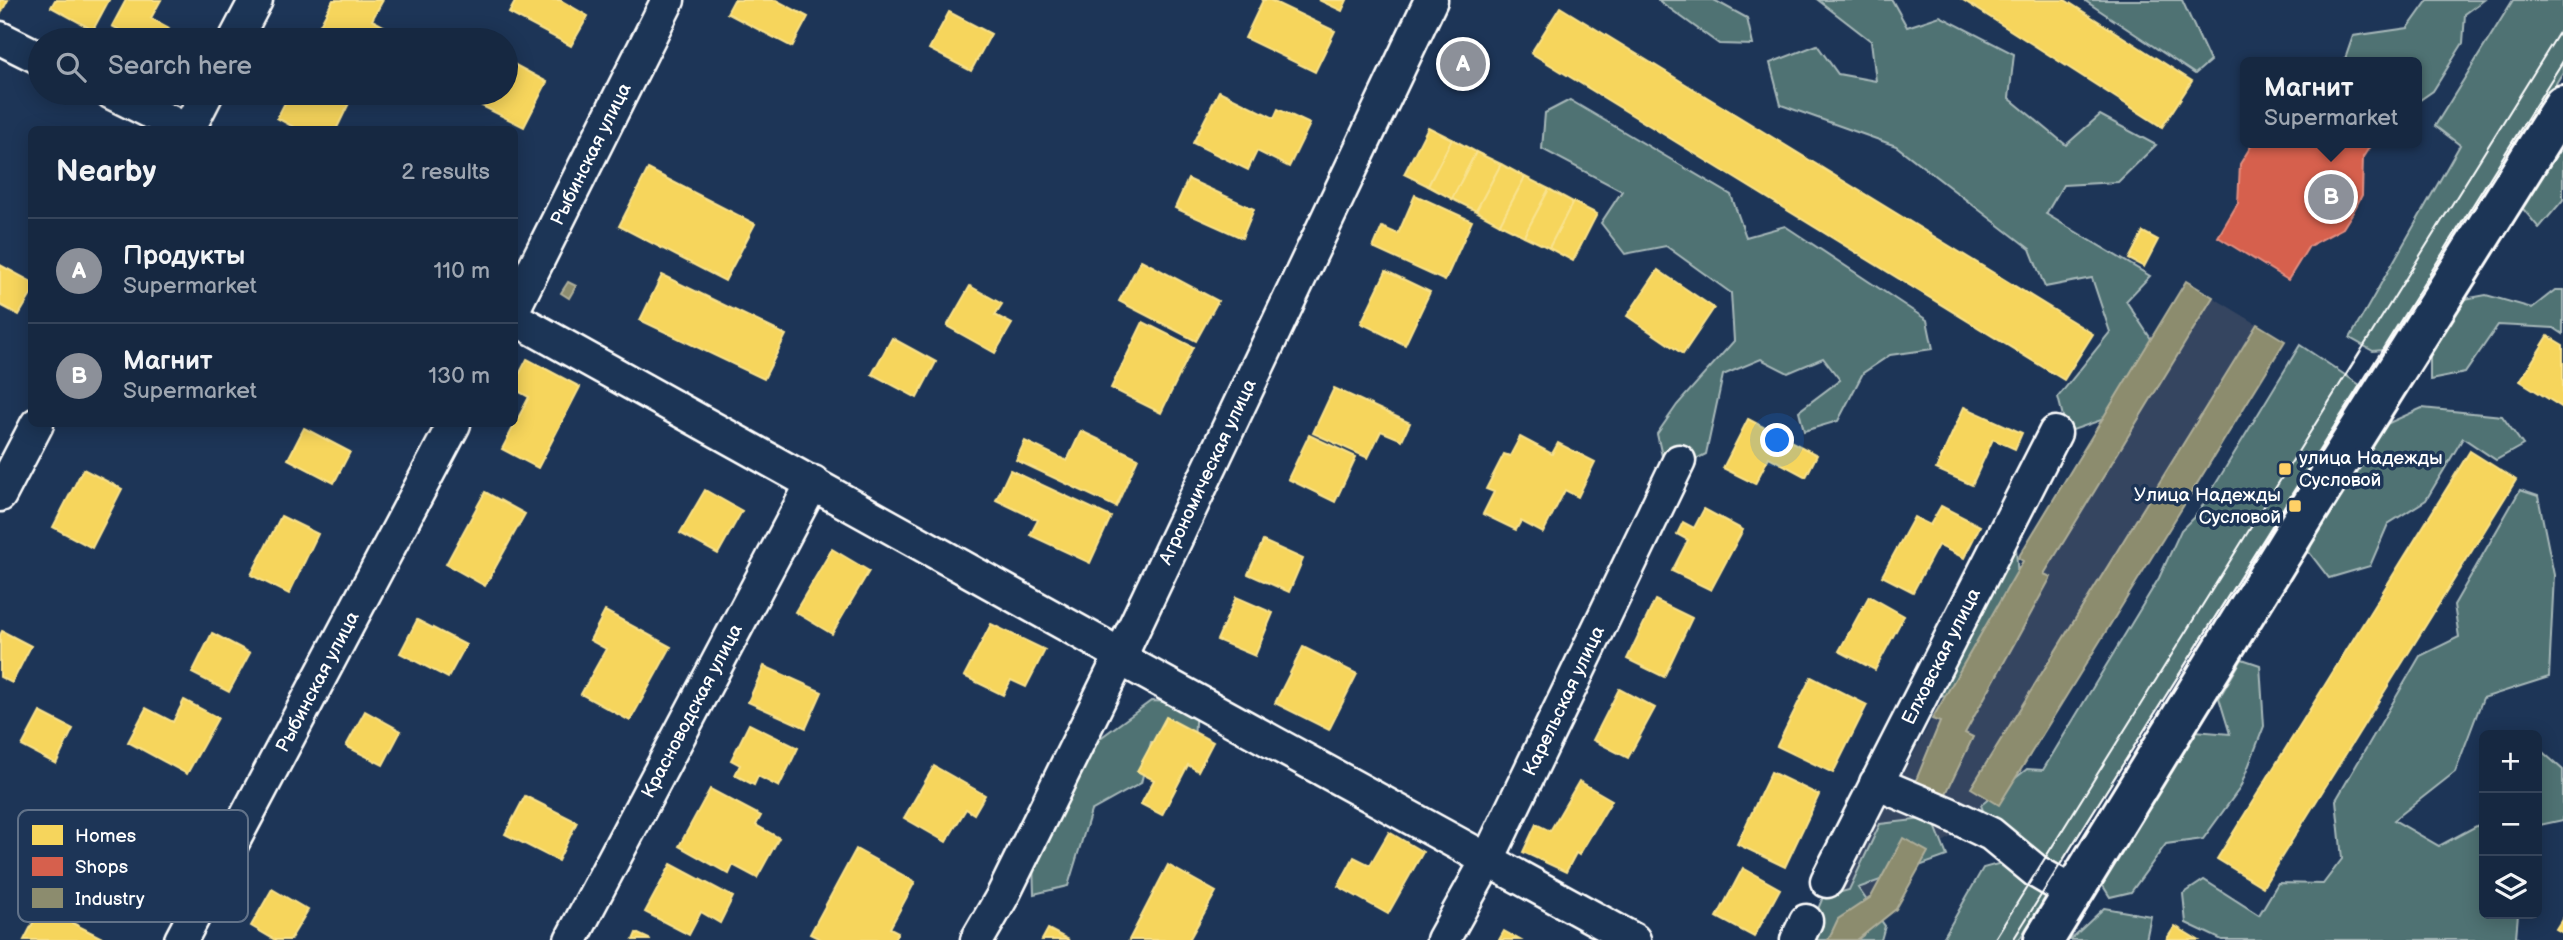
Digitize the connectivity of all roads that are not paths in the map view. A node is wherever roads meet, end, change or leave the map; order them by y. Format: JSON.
{"nodes":[{"id":1,"x":256,"y":0,"type":"edge"},
{"id":2,"x":668,"y":0,"type":"edge"},
{"id":3,"x":1431,"y":0,"type":"edge"},
{"id":4,"x":241,"y":28,"type":"edge"},
{"id":5,"x":0,"y":38,"type":"edge"},
{"id":6,"x":28,"y":52,"type":"edge"},
{"id":7,"x":136,"y":105,"type":"edge"},
{"id":8,"x":201,"y":105,"type":"edge"},
{"id":9,"x":2563,"y":105,"type":"edge"},
{"id":10,"x":179,"y":126,"type":"edge"},
{"id":11,"x":189,"y":126,"type":"edge"},
{"id":12,"x":518,"y":300,"type":"edge"},
{"id":13,"x":518,"y":320,"type":"edge"},
{"id":14,"x":35,"y":427,"type":"edge"},
{"id":15,"x":452,"y":427,"type":"edge"},
{"id":16,"x":2055,"y":433,"type":"dead end"},
{"id":17,"x":1679,"y":461,"type":"dead end"},
{"id":18,"x":813,"y":482,"type":"junction"},
{"id":19,"x":0,"y":495,"type":"edge"},
{"id":20,"x":1121,"y":655,"type":"junction"},
{"id":21,"x":1876,"y":783,"type":"junction"},
{"id":22,"x":248,"y":813,"type":"edge"},
{"id":23,"x":1487,"y":862,"type":"junction"},
{"id":24,"x":1827,"y":881,"type":"dead end"},
{"id":25,"x":2073,"y":893,"type":"junction"},
{"id":26,"x":191,"y":922,"type":"edge"},
{"id":27,"x":181,"y":940,"type":"edge"},
{"id":28,"x":571,"y":940,"type":"edge"},
{"id":29,"x":978,"y":940,"type":"edge"},
{"id":30,"x":1443,"y":940,"type":"edge"},
{"id":31,"x":1634,"y":940,"type":"edge"},
{"id":32,"x":2044,"y":940,"type":"edge"}],
"edges":[{"from":1,"to":4,"type":"street"},
{"from":2,"to":12,"type":"street","name":"Рыбинская улица"},
{"from":3,"to":20,"type":"street","name":"Агрономическая улица"},
{"from":5,"to":6,"type":"street"},
{"from":7,"to":10,"type":"street"},
{"from":8,"to":11,"type":"street"},
{"from":9,"to":25,"type":"main road"},
{"from":13,"to":18,"type":"street"},
{"from":14,"to":19,"type":"street"},
{"from":15,"to":22,"type":"street","name":"Рыбинская улица"},
{"from":16,"to":21,"type":"street","name":"Елховская улица"},
{"from":17,"to":23,"type":"street","name":"Карельская улица"},
{"from":18,"to":20,"type":"street"},
{"from":18,"to":28,"type":"street","name":"Красноводская улица"},
{"from":20,"to":23,"type":"street"},
{"from":20,"to":29,"type":"street","name":"Агрономическая улица"},
{"from":21,"to":24,"type":"street","name":"Елховская улица"},
{"from":21,"to":25,"type":"street"},
{"from":23,"to":30,"type":"street","name":"Карельская улица"},
{"from":23,"to":31,"type":"street"},
{"from":25,"to":32,"type":"main road"},
{"from":26,"to":27,"type":"street","name":"Рыбинская улица"}]}
